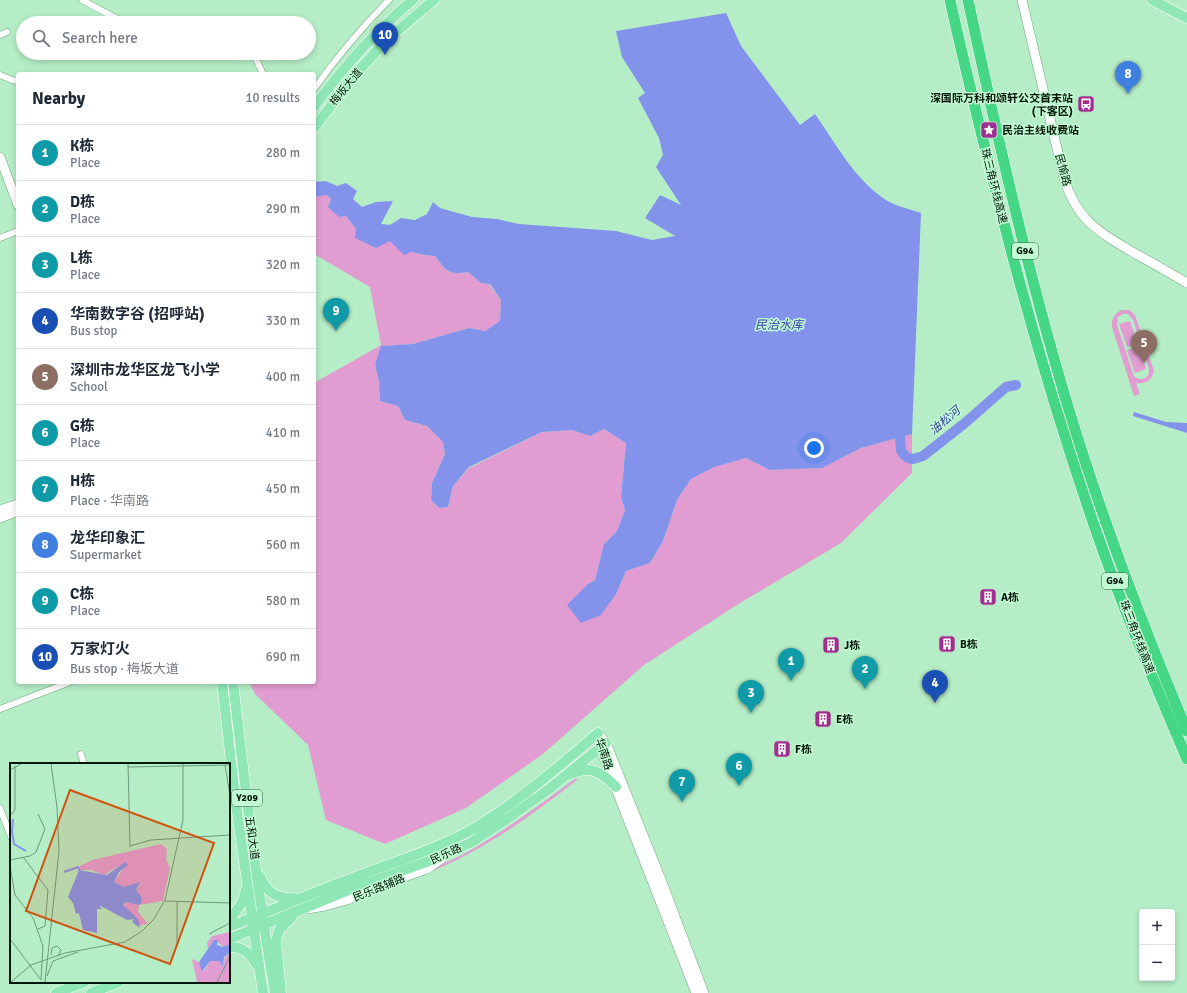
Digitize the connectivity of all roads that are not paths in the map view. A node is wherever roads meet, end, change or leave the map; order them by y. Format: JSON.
{"nodes":[{"id":1,"x":82,"y":0,"type":"edge"},
{"id":2,"x":389,"y":0,"type":"edge"},
{"id":3,"x":412,"y":0,"type":"edge"},
{"id":4,"x":434,"y":0,"type":"edge"},
{"id":5,"x":950,"y":0,"type":"edge"},
{"id":6,"x":968,"y":0,"type":"edge"},
{"id":7,"x":1022,"y":0,"type":"edge"},
{"id":8,"x":1152,"y":0,"type":"edge"},
{"id":9,"x":1167,"y":0,"type":"edge"},
{"id":10,"x":1187,"y":10,"type":"edge"},
{"id":11,"x":420,"y":11,"type":"junction"},
{"id":12,"x":112,"y":16,"type":"edge"},
{"id":13,"x":1187,"y":18,"type":"edge"},
{"id":14,"x":7,"y":32,"type":"dead end"},
{"id":15,"x":0,"y":35,"type":"edge"},
{"id":16,"x":256,"y":60,"type":"edge"},
{"id":17,"x":261,"y":72,"type":"edge"},
{"id":18,"x":0,"y":75,"type":"edge"},
{"id":19,"x":16,"y":81,"type":"edge"},
{"id":20,"x":316,"y":86,"type":"edge"},
{"id":21,"x":316,"y":104,"type":"edge"},
{"id":22,"x":316,"y":125,"type":"edge"},
{"id":23,"x":0,"y":158,"type":"edge"},
{"id":24,"x":16,"y":200,"type":"edge"},
{"id":25,"x":16,"y":232,"type":"edge"},
{"id":26,"x":0,"y":238,"type":"edge"},
{"id":27,"x":1187,"y":283,"type":"edge"},
{"id":28,"x":16,"y":505,"type":"edge"},
{"id":29,"x":0,"y":510,"type":"edge"},
{"id":30,"x":16,"y":512,"type":"edge"},
{"id":31,"x":0,"y":518,"type":"edge"},
{"id":32,"x":65,"y":684,"type":"edge"},
{"id":33,"x":222,"y":684,"type":"edge"},
{"id":34,"x":233,"y":684,"type":"edge"},
{"id":35,"x":0,"y":709,"type":"edge"},
{"id":36,"x":1187,"y":730,"type":"edge"},
{"id":37,"x":598,"y":733,"type":"joint"},
{"id":38,"x":603,"y":745,"type":"junction"},
{"id":39,"x":81,"y":754,"type":"dead end"},
{"id":40,"x":1187,"y":759,"type":"edge"},
{"id":41,"x":84,"y":763,"type":"edge"},
{"id":42,"x":231,"y":772,"type":"edge"},
{"id":43,"x":565,"y":776,"type":"junction"},
{"id":44,"x":616,"y":787,"type":"junction"},
{"id":45,"x":0,"y":808,"type":"edge"},
{"id":46,"x":10,"y":834,"type":"edge"},
{"id":47,"x":256,"y":865,"type":"junction"},
{"id":48,"x":247,"y":881,"type":"junction"},
{"id":49,"x":303,"y":898,"type":"junction"},
{"id":50,"x":302,"y":910,"type":"junction"},
{"id":51,"x":262,"y":914,"type":"junction"},
{"id":52,"x":252,"y":918,"type":"junction"},
{"id":53,"x":230,"y":920,"type":"edge"},
{"id":54,"x":264,"y":926,"type":"junction"},
{"id":55,"x":230,"y":927,"type":"edge"},
{"id":56,"x":253,"y":930,"type":"junction"},
{"id":57,"x":230,"y":939,"type":"edge"},
{"id":58,"x":230,"y":947,"type":"edge"},
{"id":59,"x":259,"y":968,"type":"junction"},
{"id":60,"x":82,"y":983,"type":"edge"},
{"id":61,"x":116,"y":983,"type":"edge"},
{"id":62,"x":56,"y":993,"type":"edge"},
{"id":63,"x":91,"y":993,"type":"edge"},
{"id":64,"x":263,"y":993,"type":"edge"},
{"id":65,"x":275,"y":993,"type":"edge"},
{"id":66,"x":281,"y":993,"type":"edge"},
{"id":67,"x":696,"y":993,"type":"edge"},
{"id":68,"x":704,"y":993,"type":"edge"}],
"edges":[{"from":1,"to":12,"type":"street"},
{"from":2,"to":20,"type":"street"},
{"from":3,"to":11,"type":"street"},
{"from":3,"to":21,"type":"main road","name":"梅坂大道"},
{"from":4,"to":11,"type":"main road","name":"梅坂大道"},
{"from":5,"to":40,"type":"highway","name":"珠三角环线高速","number":"G94"},
{"from":6,"to":36,"type":"highway","name":"珠三角环线高速","number":"G94"},
{"from":7,"to":27,"type":"main road","name":"民愉路"},
{"from":8,"to":13,"type":"main road"},
{"from":9,"to":10,"type":"main road"},
{"from":11,"to":22,"type":"main road","name":"梅坂大道"},
{"from":14,"to":15,"type":"street"},
{"from":16,"to":17,"type":"street"},
{"from":18,"to":19,"type":"street"},
{"from":23,"to":24,"type":"main road"},
{"from":25,"to":26,"type":"street"},
{"from":28,"to":29,"type":"main road"},
{"from":30,"to":31,"type":"main road"},
{"from":32,"to":35,"type":"street"},
{"from":33,"to":42,"type":"main road","name":"五和大道","number":"Y209"},
{"from":34,"to":47,"type":"main road","name":"五和大道","number":"Y209"},
{"from":37,"to":38,"type":"main road","name":"华南路"},
{"from":37,"to":49,"type":"main road","name":"民乐路"},
{"from":38,"to":43,"type":"main road","name":"民乐路"},
{"from":38,"to":44,"type":"main road","name":"华南路"},
{"from":38,"to":68,"type":"main road","name":"华南路"},
{"from":39,"to":41,"type":"street"},
{"from":42,"to":48,"type":"main road","name":"五和大道","number":"Y209"},
{"from":43,"to":44,"type":"main road"},
{"from":43,"to":50,"type":"main road","name":"民乐路"},
{"from":44,"to":67,"type":"main road","name":"华南路"},
{"from":45,"to":46,"type":"street"},
{"from":47,"to":49,"type":"main road"},
{"from":47,"to":51,"type":"main road","name":"五和大道","number":"Y209"},
{"from":48,"to":52,"type":"main road","name":"五和大道","number":"Y209"},
{"from":48,"to":53,"type":"main road"},
{"from":49,"to":51,"type":"main road","name":"民乐路"},
{"from":50,"to":54,"type":"main road","name":"民乐路"},
{"from":50,"to":66,"type":"main road"},
{"from":51,"to":52,"type":"main road","name":"民乐路"},
{"from":51,"to":54,"type":"main road","name":"五和大道","number":"Y209"},
{"from":52,"to":55,"type":"main road","name":"民乐路"},
{"from":52,"to":56,"type":"main road","name":"五和大道","number":"Y209"},
{"from":54,"to":56,"type":"main road","name":"民乐路"},
{"from":54,"to":65,"type":"main road","name":"五和大道","number":"Y209"},
{"from":56,"to":57,"type":"main road","name":"民乐路"},
{"from":56,"to":59,"type":"main road","name":"五和大道","number":"Y209"},
{"from":58,"to":59,"type":"main road"},
{"from":59,"to":64,"type":"main road","name":"五和大道","number":"Y209"},
{"from":60,"to":62,"type":"main road"},
{"from":61,"to":63,"type":"main road"}]}
